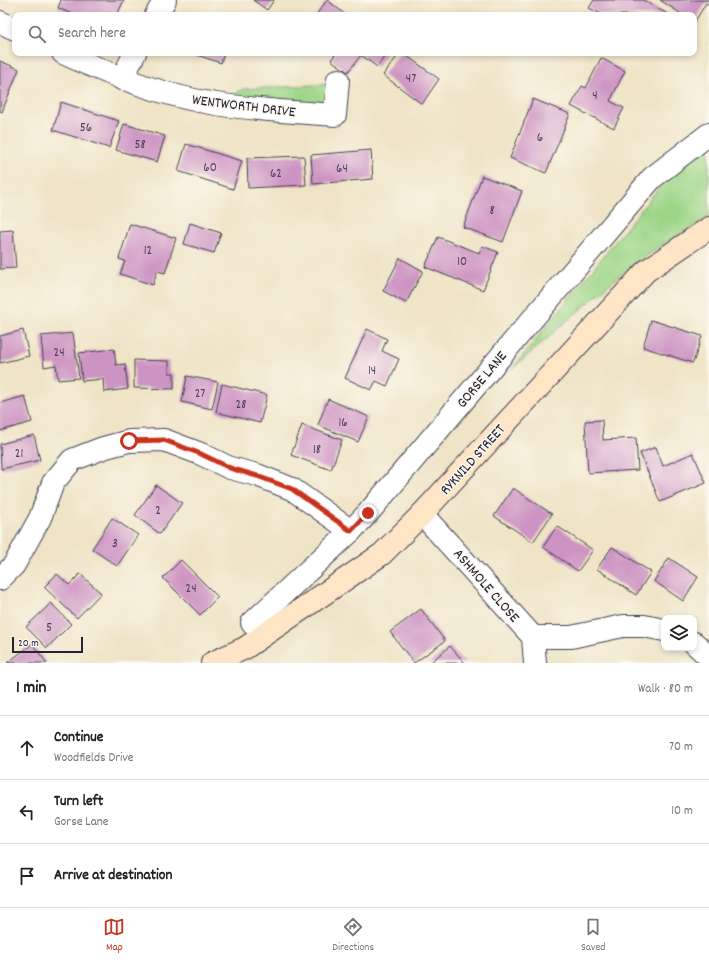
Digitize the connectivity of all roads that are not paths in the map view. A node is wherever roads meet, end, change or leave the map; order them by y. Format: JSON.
{"nodes":[{"id":1,"x":165,"y":0,"type":"edge"},
{"id":2,"x":158,"y":12,"type":"edge"},
{"id":3,"x":0,"y":22,"type":"edge"},
{"id":4,"x":12,"y":28,"type":"edge"},
{"id":5,"x":70,"y":56,"type":"edge"},
{"id":6,"x":134,"y":56,"type":"edge"},
{"id":7,"x":122,"y":79,"type":"junction"},
{"id":8,"x":338,"y":80,"type":"dead end"},
{"id":9,"x":709,"y":134,"type":"edge"},
{"id":10,"x":709,"y":228,"type":"edge"},
{"id":11,"x":422,"y":514,"type":"junction"},
{"id":12,"x":351,"y":531,"type":"junction"},
{"id":13,"x":0,"y":579,"type":"edge"},
{"id":14,"x":252,"y":623,"type":"dead end"},
{"id":15,"x":661,"y":629,"type":"edge"},
{"id":16,"x":533,"y":638,"type":"junction"},
{"id":17,"x":697,"y":646,"type":"edge"},
{"id":18,"x":709,"y":657,"type":"edge"},
{"id":19,"x":212,"y":663,"type":"edge"},
{"id":20,"x":535,"y":663,"type":"edge"}],
"edges":[{"from":1,"to":2,"type":"street"},
{"from":3,"to":4,"type":"street"},
{"from":5,"to":7,"type":"street","name":"WENTWORTH DRIVE"},
{"from":6,"to":7,"type":"street"},
{"from":7,"to":8,"type":"street","name":"WENTWORTH DRIVE"},
{"from":9,"to":12,"type":"street","name":"GORSE LANE"},
{"from":10,"to":11,"type":"street","name":"RYKNILD STREET"},
{"from":11,"to":16,"type":"street","name":"ASHMOLE CLOSE"},
{"from":11,"to":19,"type":"street","name":"RYKNILD STREET"},
{"from":12,"to":13,"type":"street"},
{"from":12,"to":14,"type":"street","name":"GORSE LANE"},
{"from":15,"to":16,"type":"street"},
{"from":16,"to":20,"type":"street"},
{"from":17,"to":18,"type":"street"}]}
